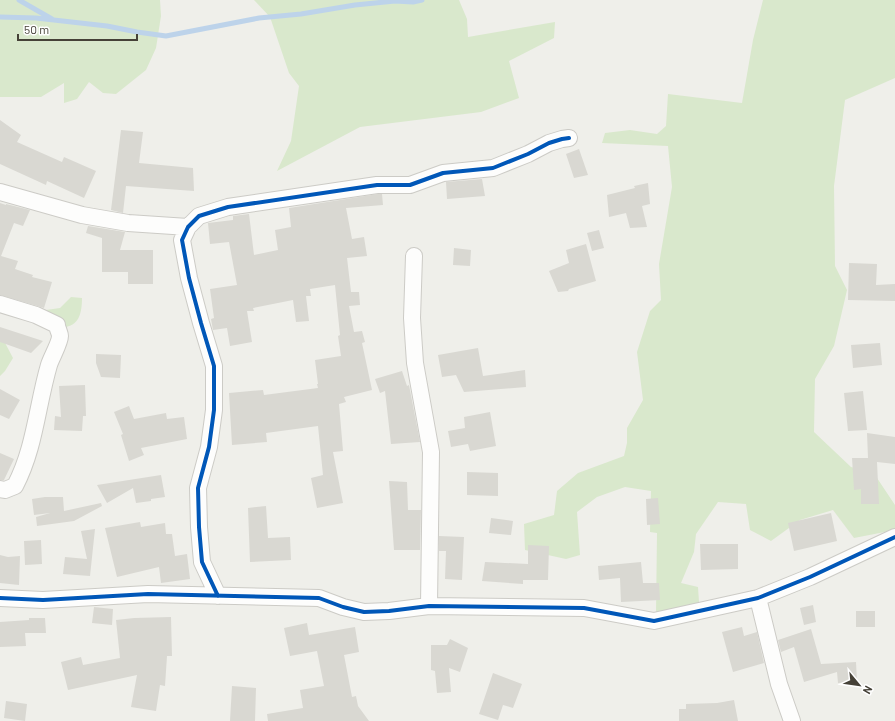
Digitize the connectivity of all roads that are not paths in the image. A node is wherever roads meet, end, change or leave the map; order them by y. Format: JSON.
{"nodes":[{"id":1,"x":569,"y":138,"type":"dead end"},
{"id":2,"x":0,"y":192,"type":"edge"},
{"id":3,"x":188,"y":227,"type":"junction"},
{"id":4,"x":414,"y":256,"type":"dead end"},
{"id":5,"x":0,"y":304,"type":"edge"},
{"id":6,"x":0,"y":488,"type":"edge"},
{"id":7,"x":895,"y":537,"type":"edge"},
{"id":8,"x":218,"y":596,"type":"junction"},
{"id":9,"x":0,"y":598,"type":"edge"},
{"id":10,"x":758,"y":598,"type":"junction"},
{"id":11,"x":429,"y":606,"type":"junction"},
{"id":12,"x":792,"y":721,"type":"edge"}],
"edges":[{"from":1,"to":3,"type":"street"},
{"from":2,"to":3,"type":"street"},
{"from":3,"to":8,"type":"street"},
{"from":4,"to":11,"type":"street"},
{"from":5,"to":6,"type":"street"},
{"from":7,"to":10,"type":"street"},
{"from":8,"to":9,"type":"street"},
{"from":8,"to":11,"type":"street"},
{"from":10,"to":11,"type":"street"},
{"from":10,"to":12,"type":"street"}]}
